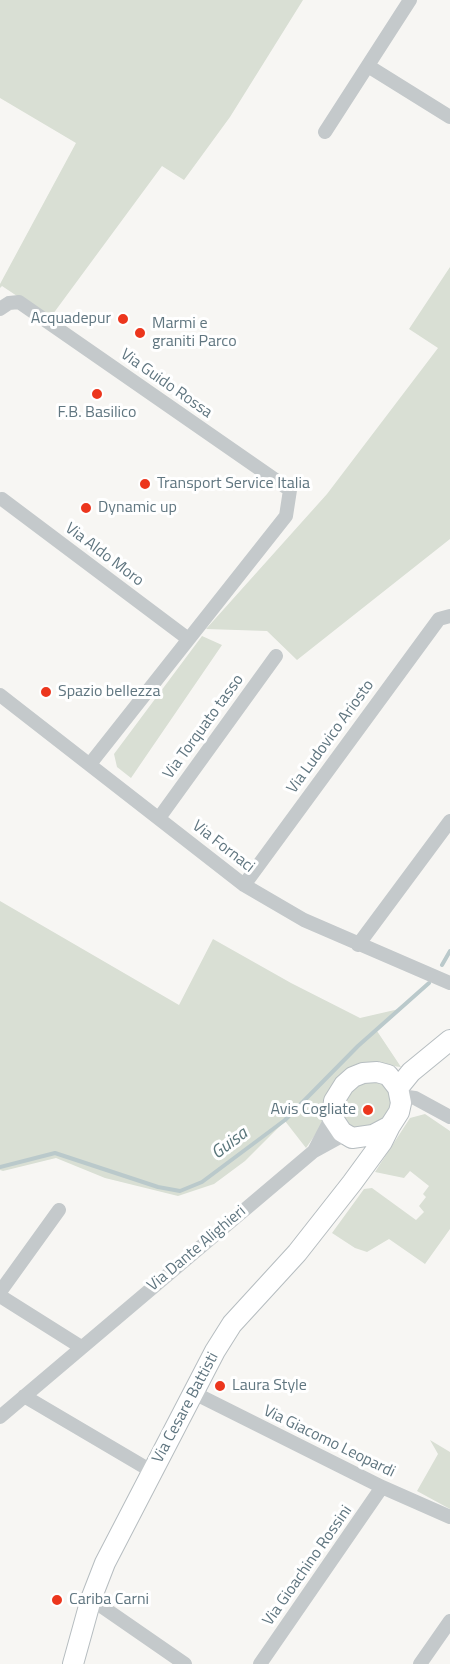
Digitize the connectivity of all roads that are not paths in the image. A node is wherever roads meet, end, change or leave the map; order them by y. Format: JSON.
{"nodes":[{"id":1,"x":410,"y":0,"type":"edge"},
{"id":2,"x":368,"y":66,"type":"junction"},
{"id":3,"x":450,"y":117,"type":"edge"},
{"id":4,"x":325,"y":132,"type":"dead end"},
{"id":5,"x":0,"y":309,"type":"edge"},
{"id":6,"x":2,"y":499,"type":"dead end"},
{"id":7,"x":450,"y":616,"type":"edge"},
{"id":8,"x":188,"y":638,"type":"junction"},
{"id":9,"x":276,"y":656,"type":"dead end"},
{"id":10,"x":0,"y":695,"type":"edge"},
{"id":11,"x":90,"y":764,"type":"junction"},
{"id":12,"x":159,"y":818,"type":"junction"},
{"id":13,"x":450,"y":821,"type":"edge"},
{"id":14,"x":244,"y":885,"type":"junction"},
{"id":15,"x":358,"y":945,"type":"junction"},
{"id":16,"x":450,"y":983,"type":"edge"},
{"id":17,"x":450,"y":1040,"type":"edge"},
{"id":18,"x":395,"y":1099,"type":"junction"},
{"id":19,"x":332,"y":1117,"type":"junction"},
{"id":20,"x":450,"y":1117,"type":"edge"},
{"id":21,"x":348,"y":1136,"type":"junction"},
{"id":22,"x":314,"y":1151,"type":"junction"},
{"id":23,"x":352,"y":1183,"type":"junction"},
{"id":24,"x":59,"y":1210,"type":"dead end"},
{"id":25,"x":0,"y":1294,"type":"edge"},
{"id":26,"x":81,"y":1347,"type":"junction"},
{"id":27,"x":194,"y":1393,"type":"junction"},
{"id":28,"x":24,"y":1396,"type":"junction"},
{"id":29,"x":0,"y":1417,"type":"edge"},
{"id":30,"x":153,"y":1472,"type":"junction"},
{"id":31,"x":382,"y":1487,"type":"junction"},
{"id":32,"x":450,"y":1517,"type":"edge"},
{"id":33,"x":91,"y":1599,"type":"junction"},
{"id":34,"x":450,"y":1621,"type":"edge"},
{"id":35,"x":73,"y":1664,"type":"edge"},
{"id":36,"x":185,"y":1664,"type":"edge"},
{"id":37,"x":260,"y":1664,"type":"edge"},
{"id":38,"x":420,"y":1664,"type":"edge"}],
"edges":[{"from":1,"to":2,"type":"street"},
{"from":2,"to":3,"type":"street"},
{"from":2,"to":4,"type":"street"},
{"from":5,"to":8,"type":"street","name":"Via Guido Rossa"},
{"from":6,"to":8,"type":"street","name":"Via Aldo Moro"},
{"from":7,"to":14,"type":"street","name":"Via Ludovico Ariosto"},
{"from":8,"to":11,"type":"street"},
{"from":9,"to":12,"type":"street","name":"Via Torquato tasso"},
{"from":10,"to":11,"type":"street","name":"Via Fornaci"},
{"from":11,"to":12,"type":"street","name":"Via Fornaci"},
{"from":12,"to":14,"type":"street","name":"Via Fornaci"},
{"from":13,"to":15,"type":"street"},
{"from":14,"to":15,"type":"street","name":"Via Fornaci"},
{"from":15,"to":16,"type":"street","name":"Via Fornaci"},
{"from":17,"to":18,"type":"street"},
{"from":18,"to":19,"type":"street"},
{"from":18,"to":20,"type":"street"},
{"from":18,"to":21,"type":"street"},
{"from":18,"to":23,"type":"street","name":"Via Cesare Battisti"},
{"from":19,"to":21,"type":"street"},
{"from":19,"to":22,"type":"street","name":"Via Dante Alighieri"},
{"from":21,"to":22,"type":"street","name":"Via Dante Alighieri"},
{"from":21,"to":23,"type":"street"},
{"from":22,"to":26,"type":"street","name":"Via Dante Alighieri"},
{"from":23,"to":27,"type":"street","name":"Via Cesare Battisti"},
{"from":24,"to":25,"type":"street"},
{"from":25,"to":26,"type":"street"},
{"from":26,"to":28,"type":"street","name":"Via Dante Alighieri"},
{"from":27,"to":30,"type":"street","name":"Via Cesare Battisti"},
{"from":27,"to":31,"type":"street","name":"Via Giacomo Leopardi"},
{"from":28,"to":29,"type":"street","name":"Via Dante Alighieri"},
{"from":28,"to":30,"type":"street"},
{"from":30,"to":33,"type":"street","name":"Via Cesare Battisti"},
{"from":31,"to":32,"type":"street","name":"Via Giacomo Leopardi"},
{"from":31,"to":37,"type":"street","name":"Via Gioachino Rossini"},
{"from":33,"to":35,"type":"street","name":"Via Cesare Battisti"},
{"from":33,"to":36,"type":"street"},
{"from":34,"to":38,"type":"street"}]}
